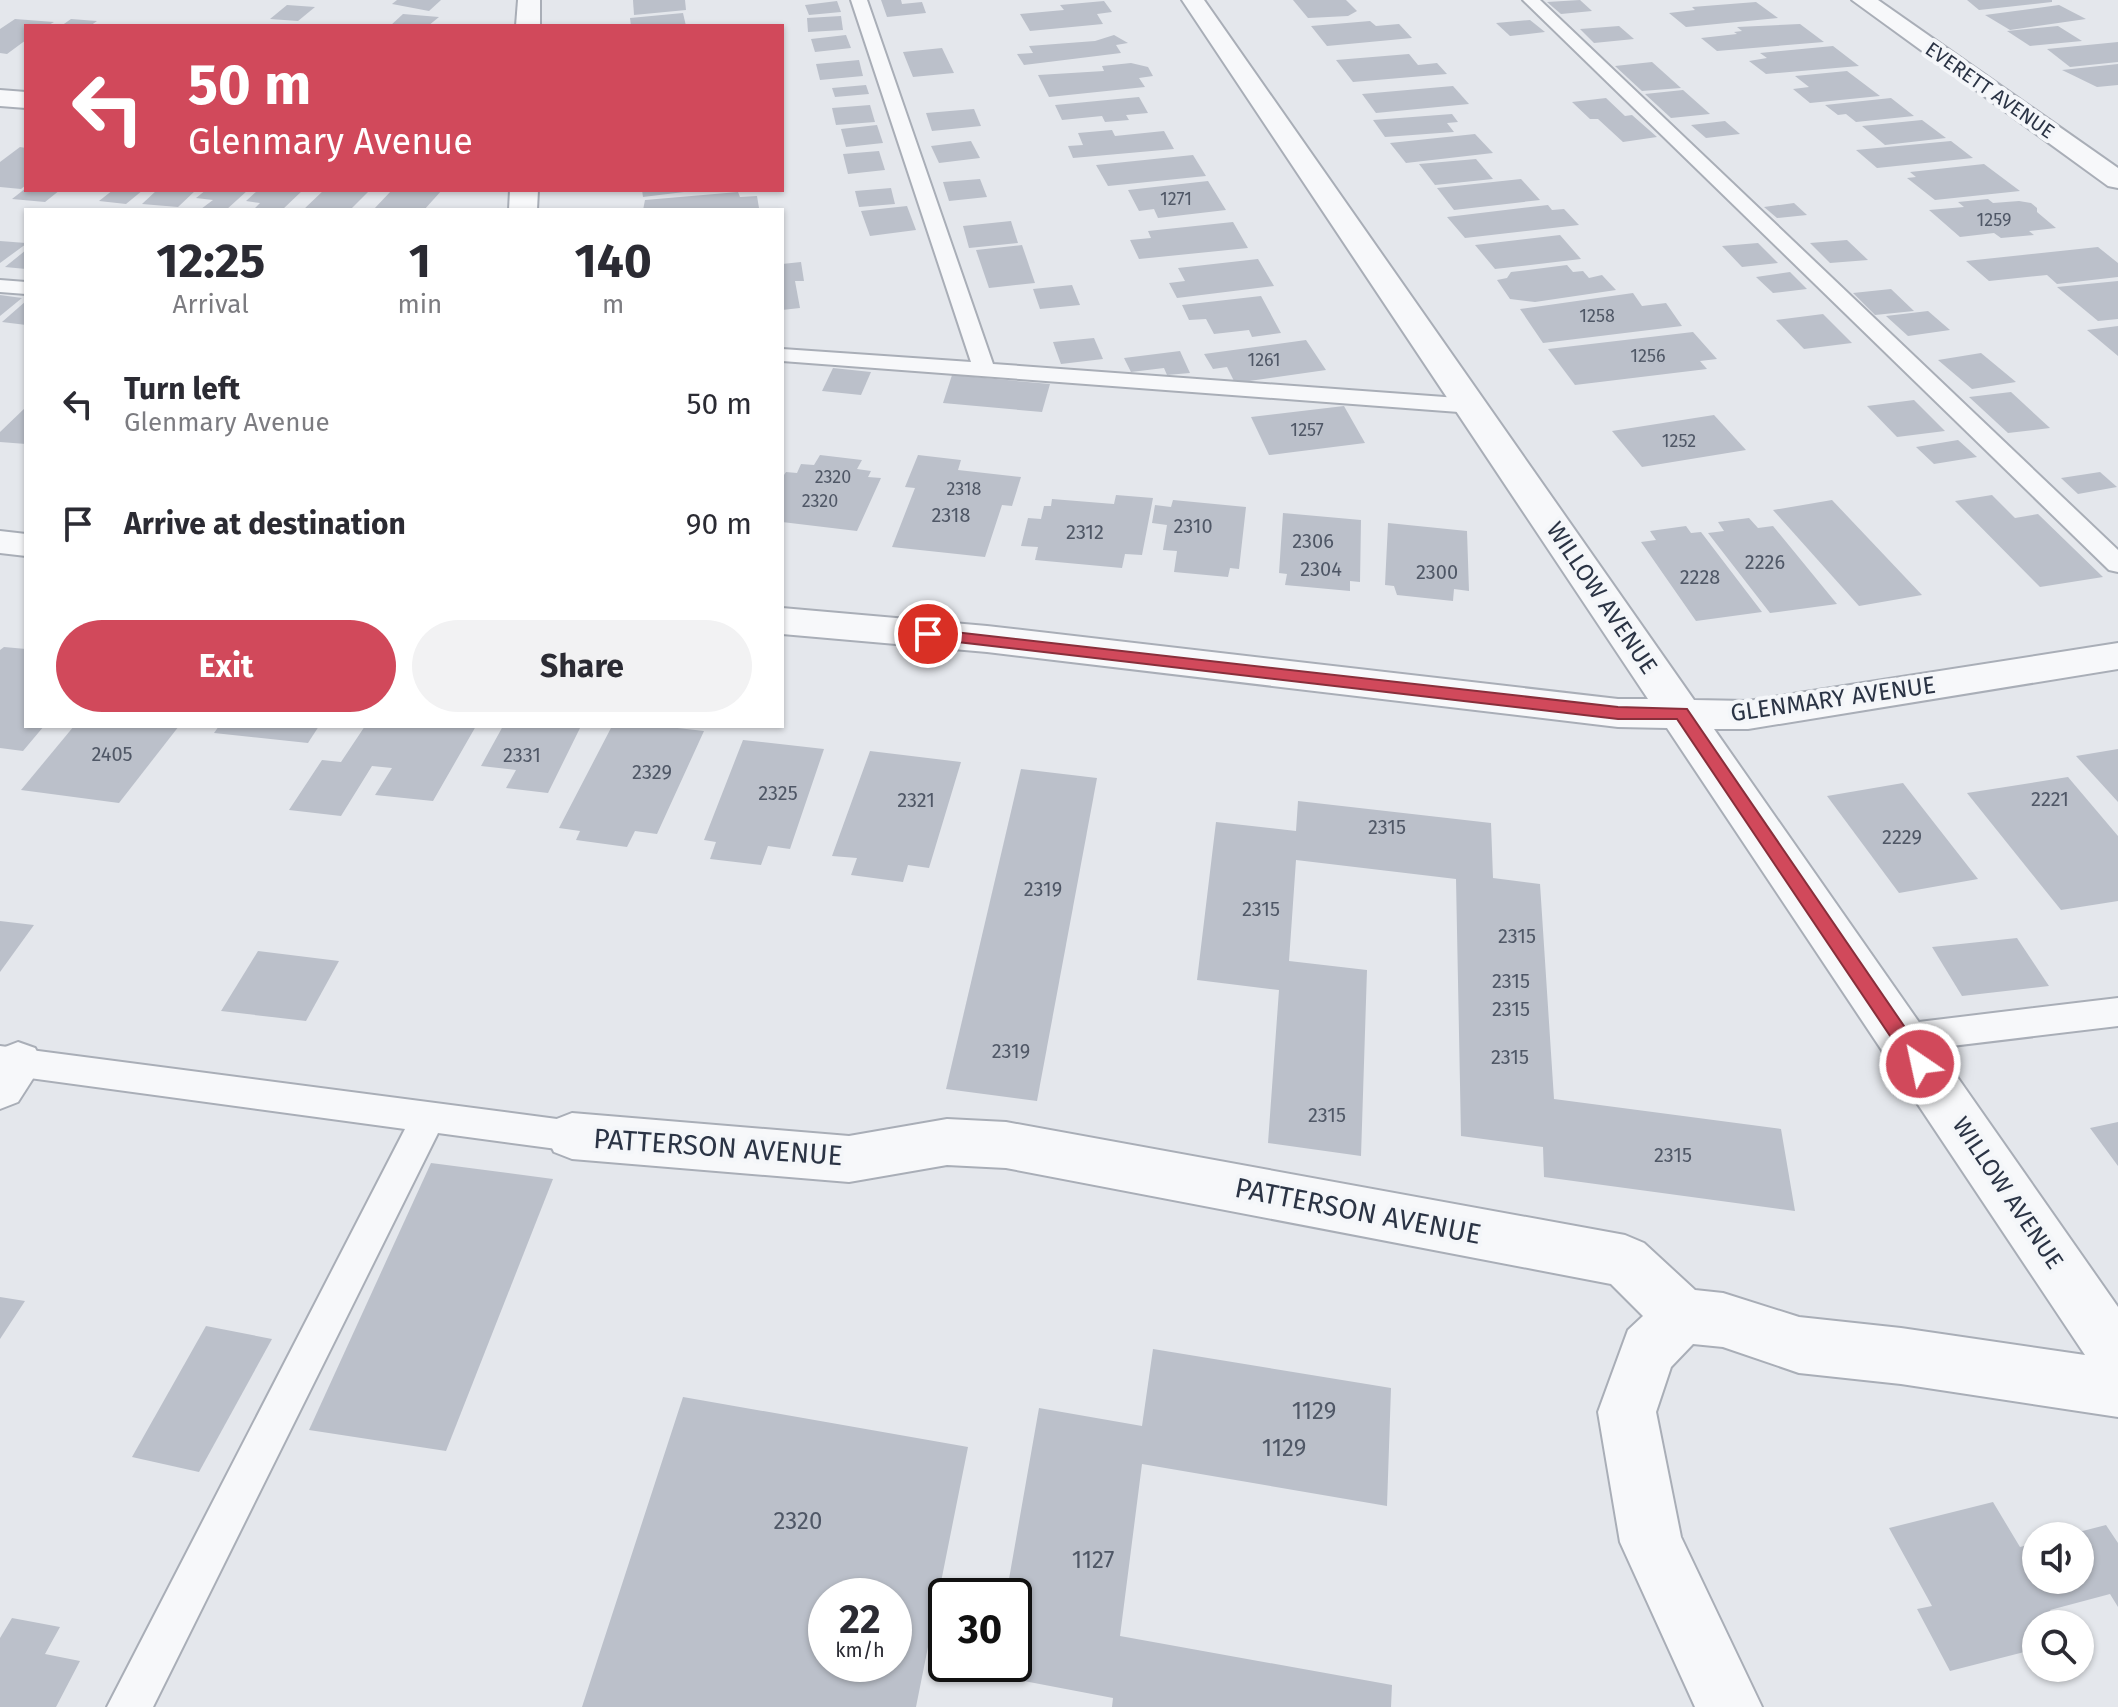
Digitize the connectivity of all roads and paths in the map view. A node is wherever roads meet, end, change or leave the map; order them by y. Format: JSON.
{"nodes":[{"id":1,"x":529,"y":0,"type":"edge"},
{"id":2,"x":859,"y":0,"type":"edge"},
{"id":3,"x":1193,"y":0,"type":"edge"},
{"id":4,"x":1531,"y":0,"type":"edge"},
{"id":5,"x":1863,"y":0,"type":"edge"},
{"id":6,"x":528,"y":24,"type":"edge"},
{"id":7,"x":0,"y":98,"type":"edge"},
{"id":8,"x":24,"y":100,"type":"edge"},
{"id":9,"x":2118,"y":180,"type":"edge"},
{"id":10,"x":0,"y":286,"type":"edge"},
{"id":11,"x":24,"y":288,"type":"edge"},
{"id":12,"x":784,"y":355,"type":"edge"},
{"id":13,"x":985,"y":372,"type":"junction"},
{"id":14,"x":1472,"y":406,"type":"junction"},
{"id":15,"x":0,"y":542,"type":"edge"},
{"id":16,"x":24,"y":545,"type":"edge"},
{"id":17,"x":2118,"y":564,"type":"edge"},
{"id":18,"x":784,"y":621,"type":"edge"},
{"id":19,"x":2118,"y":656,"type":"edge"},
{"id":20,"x":1681,"y":713,"type":"junction"},
{"id":21,"x":2118,"y":1012,"type":"edge"},
{"id":22,"x":1902,"y":1038,"type":"junction"},
{"id":23,"x":6,"y":1070,"type":"edge"},
{"id":24,"x":429,"y":1117,"type":"junction"},
{"id":25,"x":572,"y":1136,"type":"joint"},
{"id":26,"x":1682,"y":1316,"type":"junction"},
{"id":27,"x":2118,"y":1355,"type":"edge"},
{"id":28,"x":2118,"y":1388,"type":"edge"},
{"id":29,"x":129,"y":1707,"type":"edge"},
{"id":30,"x":1729,"y":1707,"type":"edge"}],
"edges":[{"from":1,"to":6,"type":"street"},
{"from":2,"to":13,"type":"lane"},
{"from":3,"to":14,"type":"street","name":"WILLOW AVENUE"},
{"from":4,"to":17,"type":"lane"},
{"from":5,"to":9,"type":"street","name":"EVERETT AVENUE"},
{"from":7,"to":8,"type":"street"},
{"from":10,"to":11,"type":"lane"},
{"from":12,"to":13,"type":"lane"},
{"from":13,"to":14,"type":"lane"},
{"from":14,"to":20,"type":"street","name":"WILLOW AVENUE"},
{"from":15,"to":16,"type":"street"},
{"from":18,"to":20,"type":"street","name":"GLENMARY AVENUE"},
{"from":19,"to":20,"type":"street","name":"GLENMARY AVENUE"},
{"from":20,"to":22,"type":"street","name":"WILLOW AVENUE"},
{"from":21,"to":22,"type":"lane"},
{"from":22,"to":27,"type":"street","name":"WILLOW AVENUE"},
{"from":23,"to":24,"type":"lane"},
{"from":24,"to":25,"type":"lane"},
{"from":24,"to":29,"type":"lane"},
{"from":25,"to":26,"type":"street","name":"PATTERSON AVENUE"},
{"from":26,"to":28,"type":"street"},
{"from":26,"to":30,"type":"street"}]}
